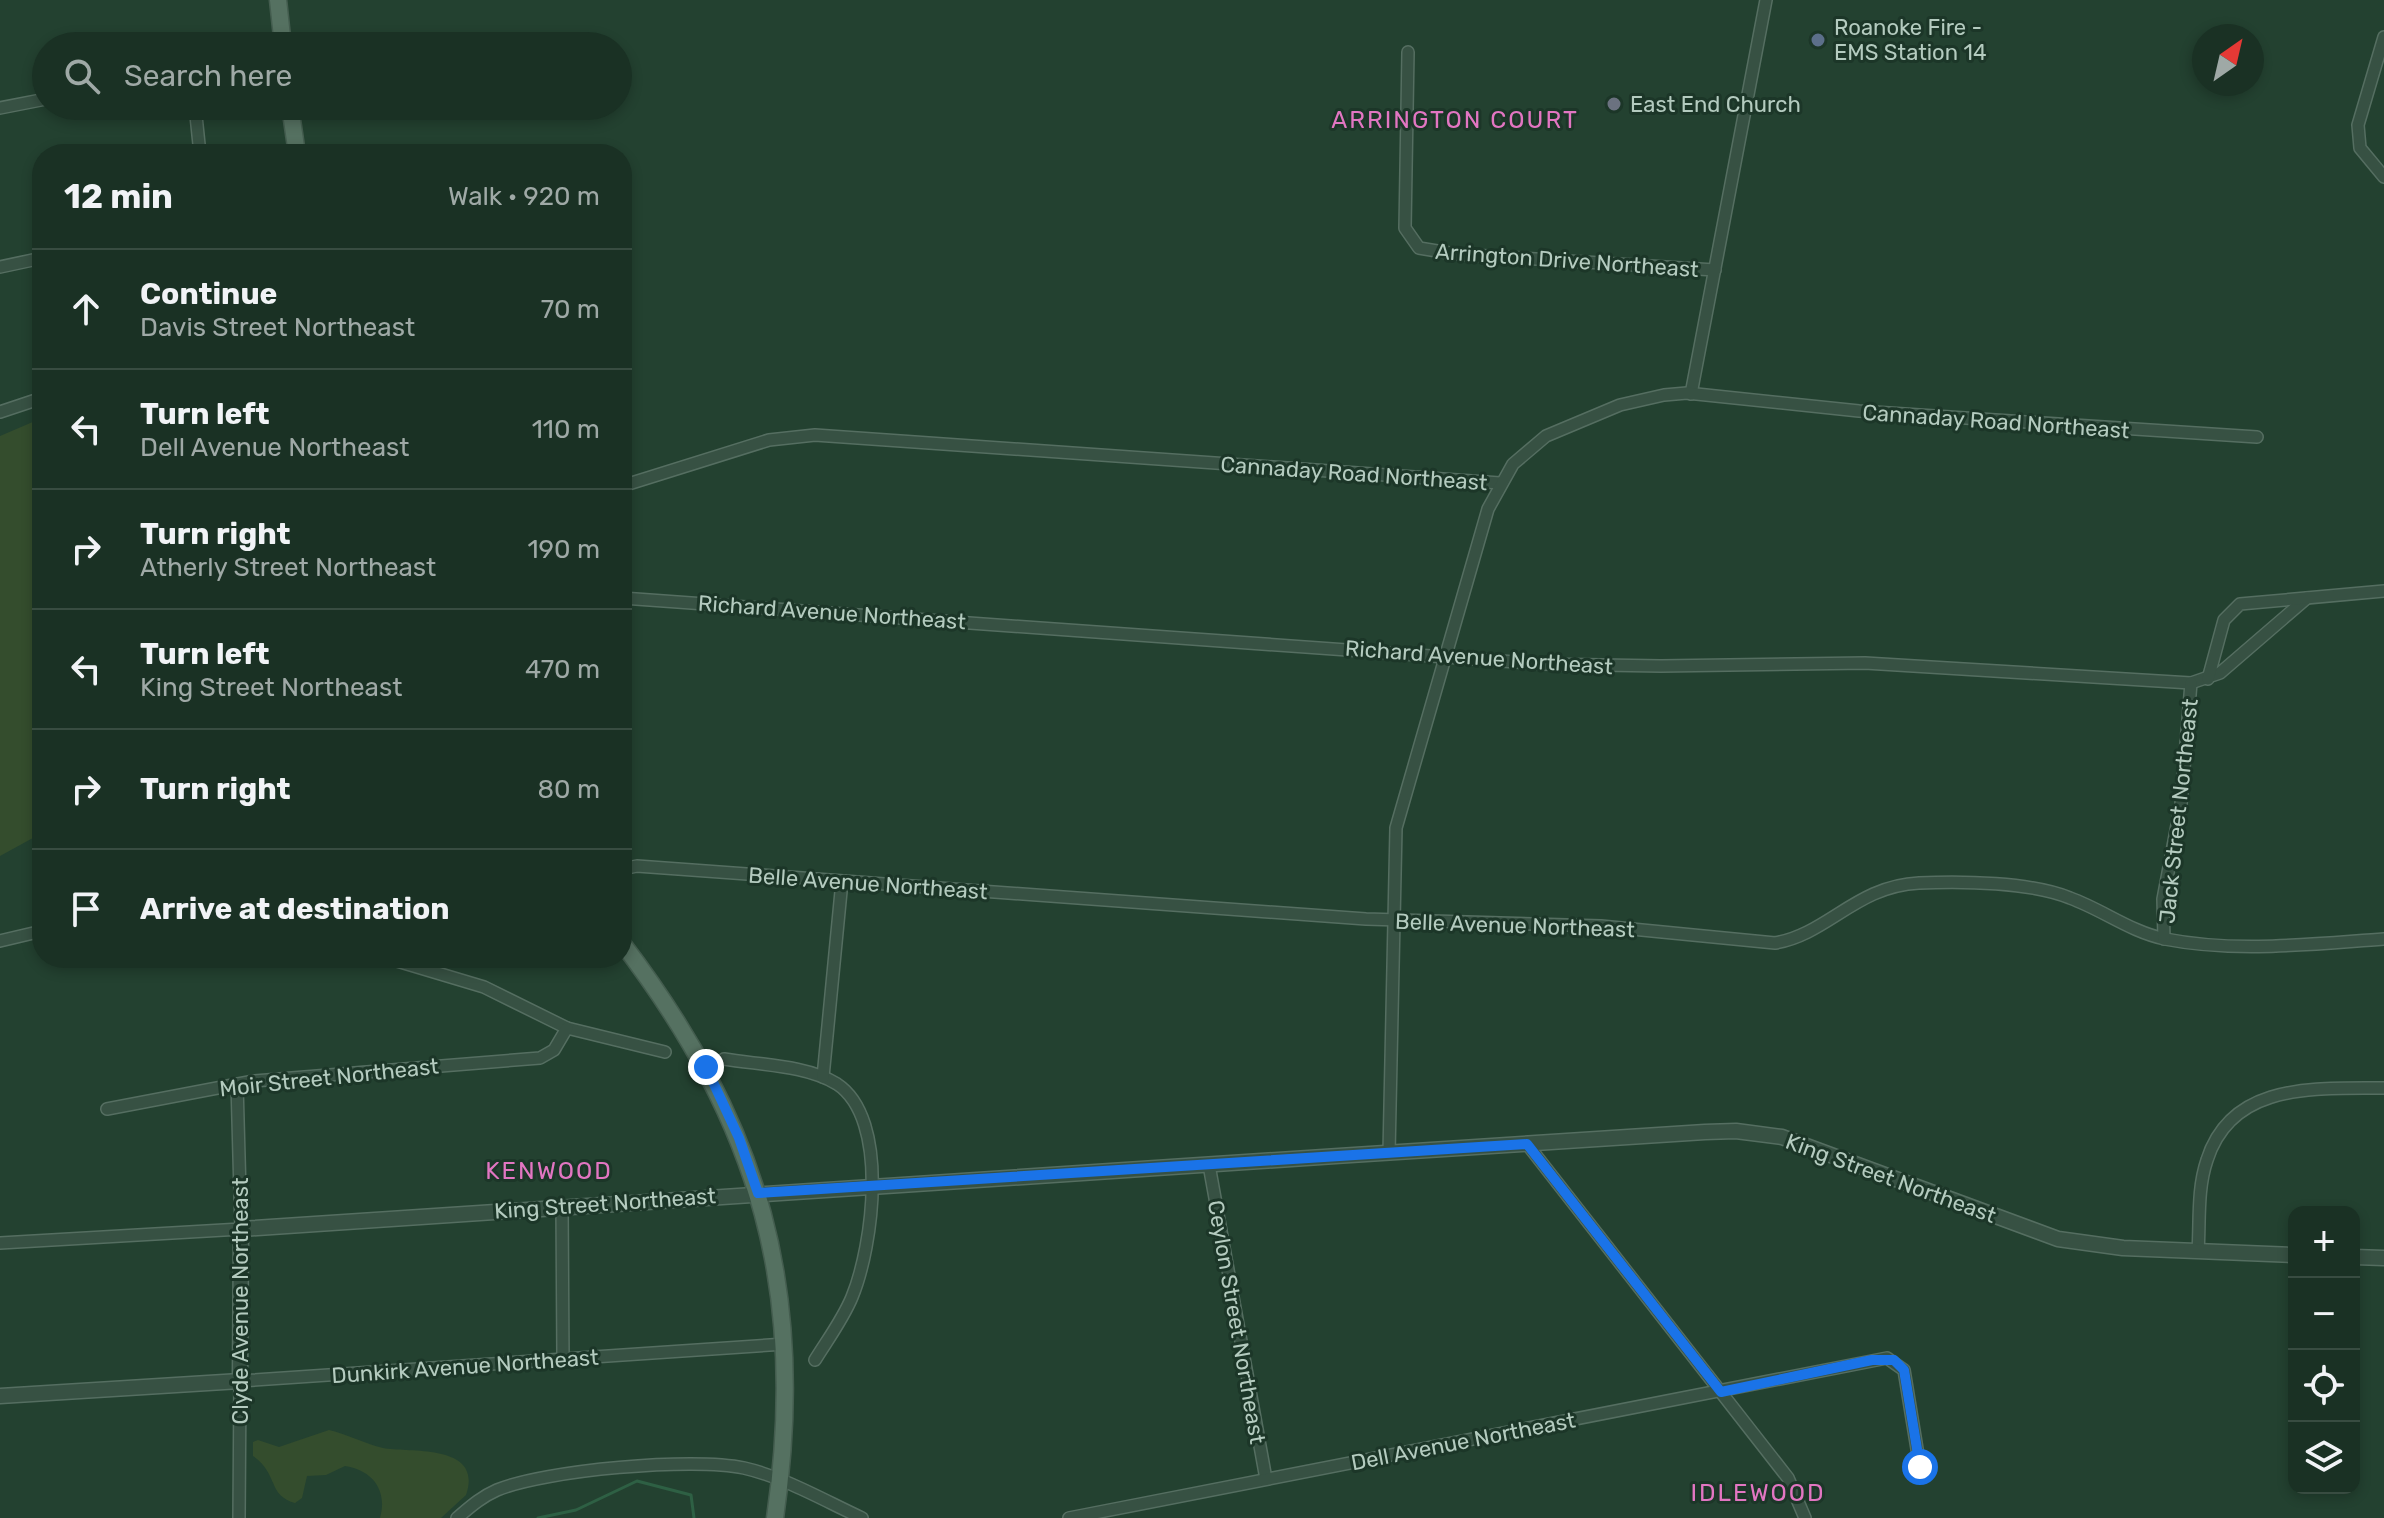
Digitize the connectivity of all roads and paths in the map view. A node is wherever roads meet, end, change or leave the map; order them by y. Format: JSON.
{"nodes":[{"id":1,"x":278,"y":0,"type":"edge"},
{"id":2,"x":1766,"y":0,"type":"edge"},
{"id":3,"x":281,"y":32,"type":"edge"},
{"id":4,"x":2384,"y":37,"type":"edge"},
{"id":5,"x":1408,"y":52,"type":"dead end"},
{"id":6,"x":32,"y":102,"type":"edge"},
{"id":7,"x":0,"y":108,"type":"edge"},
{"id":8,"x":196,"y":120,"type":"edge"},
{"id":9,"x":292,"y":120,"type":"edge"},
{"id":10,"x":199,"y":144,"type":"edge"},
{"id":11,"x":296,"y":144,"type":"edge"},
{"id":12,"x":2384,"y":177,"type":"edge"},
{"id":13,"x":32,"y":260,"type":"edge"},
{"id":14,"x":0,"y":267,"type":"edge"},
{"id":15,"x":1715,"y":270,"type":"junction"},
{"id":16,"x":1691,"y":394,"type":"junction"},
{"id":17,"x":32,"y":401,"type":"edge"},
{"id":18,"x":0,"y":412,"type":"edge"},
{"id":19,"x":2257,"y":437,"type":"dead end"},
{"id":20,"x":632,"y":483,"type":"edge"},
{"id":21,"x":1500,"y":483,"type":"junction"},
{"id":22,"x":2384,"y":591,"type":"edge"},
{"id":23,"x":2307,"y":598,"type":"junction"},
{"id":24,"x":632,"y":599,"type":"edge"},
{"id":25,"x":1445,"y":656,"type":"junction"},
{"id":26,"x":2208,"y":679,"type":"junction"},
{"id":27,"x":2191,"y":683,"type":"junction"},
{"id":28,"x":632,"y":867,"type":"edge"},
{"id":29,"x":842,"y":881,"type":"junction"},
{"id":30,"x":1394,"y":920,"type":"junction"},
{"id":31,"x":32,"y":933,"type":"edge"},
{"id":32,"x":2164,"y":939,"type":"junction"},
{"id":33,"x":2384,"y":939,"type":"edge"},
{"id":34,"x":0,"y":941,"type":"edge"},
{"id":35,"x":632,"y":956,"type":"edge"},
{"id":36,"x":420,"y":968,"type":"edge"},
{"id":37,"x":567,"y":1028,"type":"junction"},
{"id":38,"x":665,"y":1052,"type":"dead end"},
{"id":39,"x":724,"y":1059,"type":"dead end"},
{"id":40,"x":823,"y":1077,"type":"junction"},
{"id":41,"x":237,"y":1084,"type":"junction"},
{"id":42,"x":2384,"y":1088,"type":"edge"},
{"id":43,"x":107,"y":1109,"type":"dead end"},
{"id":44,"x":1527,"y":1144,"type":"junction"},
{"id":45,"x":1389,"y":1153,"type":"junction"},
{"id":46,"x":1209,"y":1165,"type":"junction"},
{"id":47,"x":871,"y":1189,"type":"junction"},
{"id":48,"x":758,"y":1193,"type":"junction"},
{"id":49,"x":562,"y":1205,"type":"junction"},
{"id":50,"x":241,"y":1229,"type":"junction"},
{"id":51,"x":0,"y":1243,"type":"edge"},
{"id":52,"x":2198,"y":1252,"type":"junction"},
{"id":53,"x":2288,"y":1255,"type":"edge"},
{"id":54,"x":2360,"y":1257,"type":"edge"},
{"id":55,"x":2384,"y":1258,"type":"edge"},
{"id":56,"x":785,"y":1344,"type":"junction"},
{"id":57,"x":563,"y":1358,"type":"junction"},
{"id":58,"x":815,"y":1360,"type":"dead end"},
{"id":59,"x":240,"y":1381,"type":"junction"},
{"id":60,"x":1721,"y":1392,"type":"junction"},
{"id":61,"x":0,"y":1396,"type":"edge"},
{"id":62,"x":1920,"y":1467,"type":"dead end"},
{"id":63,"x":1266,"y":1479,"type":"junction"},
{"id":64,"x":780,"y":1482,"type":"junction"},
{"id":65,"x":239,"y":1518,"type":"edge"},
{"id":66,"x":457,"y":1518,"type":"edge"},
{"id":67,"x":775,"y":1518,"type":"edge"},
{"id":68,"x":862,"y":1518,"type":"edge"},
{"id":69,"x":1069,"y":1518,"type":"edge"},
{"id":70,"x":1805,"y":1518,"type":"edge"}],
"edges":[{"from":1,"to":3,"type":"main road"},
{"from":2,"to":15,"type":"street"},
{"from":4,"to":12,"type":"street"},
{"from":5,"to":15,"type":"street","name":"Arrington Drive Northeast"},
{"from":6,"to":7,"type":"street"},
{"from":8,"to":10,"type":"street"},
{"from":9,"to":11,"type":"main road"},
{"from":13,"to":14,"type":"street"},
{"from":15,"to":16,"type":"street"},
{"from":16,"to":19,"type":"street","name":"Cannaday Road Northeast"},
{"from":16,"to":21,"type":"street","name":"Cannaday Road Northeast"},
{"from":17,"to":18,"type":"street"},
{"from":20,"to":21,"type":"street","name":"Cannaday Road Northeast"},
{"from":21,"to":25,"type":"street"},
{"from":22,"to":23,"type":"street"},
{"from":23,"to":26,"type":"street","name":"Richard Avenue Northeast"},
{"from":23,"to":26,"type":"street","name":"Jack Street Northeast"},
{"from":24,"to":25,"type":"street","name":"Richard Avenue Northeast"},
{"from":25,"to":27,"type":"street","name":"Richard Avenue Northeast"},
{"from":25,"to":30,"type":"street"},
{"from":26,"to":27,"type":"street","name":"Richard Avenue Northeast"},
{"from":27,"to":32,"type":"street","name":"Jack Street Northeast"},
{"from":28,"to":29,"type":"street","name":"Belle Avenue Northeast"},
{"from":29,"to":30,"type":"street","name":"Belle Avenue Northeast"},
{"from":29,"to":40,"type":"street"},
{"from":30,"to":32,"type":"street","name":"Belle Avenue Northeast"},
{"from":30,"to":45,"type":"street"},
{"from":31,"to":34,"type":"street"},
{"from":32,"to":33,"type":"street","name":"Belle Avenue Northeast"},
{"from":35,"to":48,"type":"main road"},
{"from":36,"to":37,"type":"street"},
{"from":37,"to":38,"type":"street"},
{"from":37,"to":41,"type":"street","name":"Moir Street Northeast"},
{"from":39,"to":40,"type":"street"},
{"from":40,"to":47,"type":"street"},
{"from":41,"to":43,"type":"street","name":"Moir Street Northeast"},
{"from":41,"to":50,"type":"street","name":"Clyde Avenue Northeast"},
{"from":42,"to":52,"type":"street"},
{"from":44,"to":45,"type":"street","name":"King Street Northeast"},
{"from":44,"to":52,"type":"street","name":"King Street Northeast"},
{"from":44,"to":60,"type":"street"},
{"from":45,"to":46,"type":"street","name":"King Street Northeast"},
{"from":46,"to":47,"type":"street","name":"King Street Northeast"},
{"from":46,"to":63,"type":"street","name":"Ceylon Street Northeast"},
{"from":47,"to":48,"type":"street","name":"King Street Northeast"},
{"from":47,"to":58,"type":"street"},
{"from":48,"to":49,"type":"street","name":"King Street Northeast"},
{"from":48,"to":56,"type":"main road"},
{"from":49,"to":50,"type":"street","name":"King Street Northeast"},
{"from":49,"to":57,"type":"street"},
{"from":50,"to":51,"type":"street","name":"King Street Northeast"},
{"from":50,"to":59,"type":"street","name":"Clyde Avenue Northeast"},
{"from":52,"to":53,"type":"street","name":"King Street Northeast"},
{"from":54,"to":55,"type":"street"},
{"from":56,"to":57,"type":"street","name":"Dunkirk Avenue Northeast"},
{"from":56,"to":64,"type":"main road"},
{"from":57,"to":59,"type":"street","name":"Dunkirk Avenue Northeast"},
{"from":59,"to":61,"type":"street","name":"Dunkirk Avenue Northeast"},
{"from":59,"to":65,"type":"street","name":"Clyde Avenue Northeast"},
{"from":60,"to":62,"type":"street","name":"Dell Avenue Northeast"},
{"from":60,"to":63,"type":"street","name":"Dell Avenue Northeast"},
{"from":60,"to":70,"type":"street"},
{"from":63,"to":69,"type":"street","name":"Dell Avenue Northeast"},
{"from":64,"to":66,"type":"street"},
{"from":64,"to":67,"type":"main road"},
{"from":64,"to":68,"type":"street"}]}
